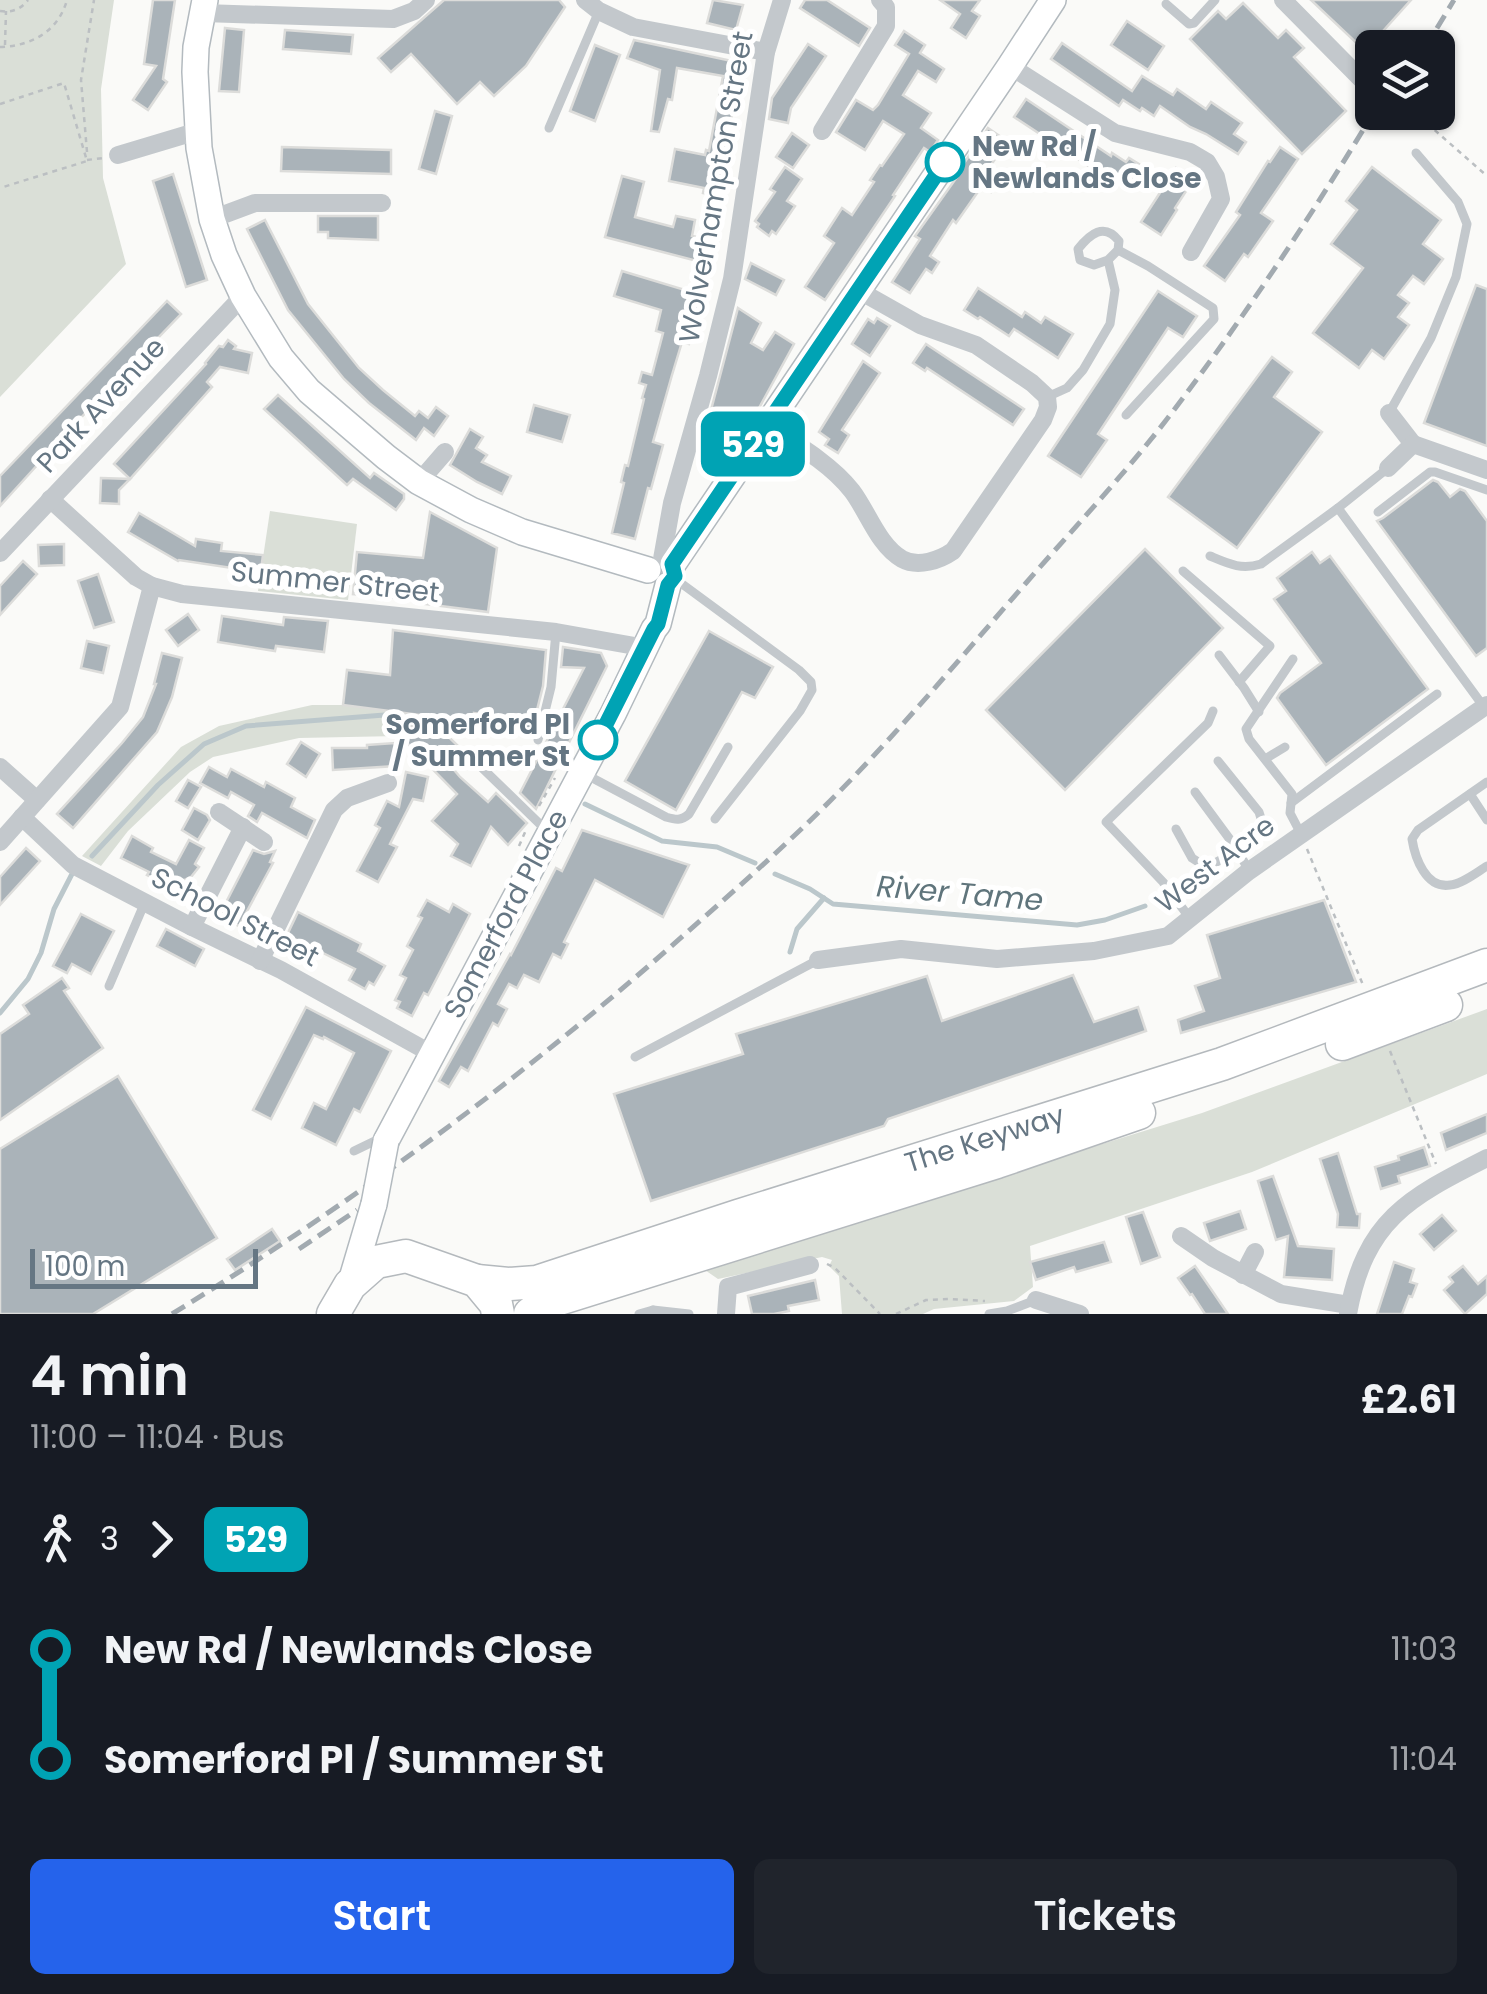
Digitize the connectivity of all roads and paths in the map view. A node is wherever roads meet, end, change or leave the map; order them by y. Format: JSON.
{"nodes":[{"id":1,"x":28,"y":0,"type":"edge"},
{"id":2,"x":66,"y":0,"type":"edge"},
{"id":3,"x":94,"y":0,"type":"edge"},
{"id":4,"x":426,"y":0,"type":"edge"},
{"id":5,"x":782,"y":0,"type":"edge"},
{"id":6,"x":880,"y":0,"type":"edge"},
{"id":7,"x":1052,"y":0,"type":"edge"},
{"id":8,"x":1215,"y":0,"type":"edge"},
{"id":9,"x":1284,"y":0,"type":"edge"},
{"id":10,"x":1165,"y":1,"type":"edge"},
{"id":11,"x":596,"y":4,"type":"edge"},
{"id":12,"x":204,"y":6,"type":"edge"},
{"id":13,"x":0,"y":10,"type":"edge"},
{"id":14,"x":6,"y":11,"type":"junction"},
{"id":15,"x":2,"y":47,"type":"edge"},
{"id":16,"x":766,"y":52,"type":"junction"},
{"id":17,"x":1010,"y":66,"type":"junction"},
{"id":18,"x":1355,"y":73,"type":"edge"},
{"id":19,"x":0,"y":104,"type":"edge"},
{"id":20,"x":549,"y":128,"type":"dead end"},
{"id":21,"x":1435,"y":130,"type":"edge"},
{"id":22,"x":198,"y":131,"type":"junction"},
{"id":23,"x":822,"y":131,"type":"dead end"},
{"id":24,"x":1416,"y":153,"type":"dead end"},
{"id":25,"x":118,"y":155,"type":"dead end"},
{"id":26,"x":87,"y":161,"type":"junction"},
{"id":27,"x":1487,"y":176,"type":"edge"},
{"id":28,"x":0,"y":188,"type":"edge"},
{"id":29,"x":382,"y":203,"type":"dead end"},
{"id":30,"x":212,"y":219,"type":"junction"},
{"id":31,"x":1118,"y":250,"type":"junction"},
{"id":32,"x":1191,"y":252,"type":"dead end"},
{"id":33,"x":1108,"y":260,"type":"junction"},
{"id":34,"x":858,"y":290,"type":"junction"},
{"id":35,"x":243,"y":296,"type":"junction"},
{"id":36,"x":1047,"y":397,"type":"junction"},
{"id":37,"x":1389,"y":413,"type":"joint"},
{"id":38,"x":1126,"y":415,"type":"dead end"},
{"id":39,"x":766,"y":426,"type":"junction"},
{"id":40,"x":1414,"y":444,"type":"junction"},
{"id":41,"x":445,"y":452,"type":"dead end"},
{"id":42,"x":1388,"y":468,"type":"joint"},
{"id":43,"x":1487,"y":470,"type":"edge"},
{"id":44,"x":419,"y":482,"type":"junction"},
{"id":45,"x":1487,"y":490,"type":"edge"},
{"id":46,"x":50,"y":499,"type":"junction"},
{"id":47,"x":1338,"y":508,"type":"junction"},
{"id":48,"x":1378,"y":512,"type":"dead end"},
{"id":49,"x":0,"y":553,"type":"edge"},
{"id":50,"x":1210,"y":556,"type":"dead end"},
{"id":51,"x":1183,"y":572,"type":"dead end"},
{"id":52,"x":663,"y":573,"type":"junction"},
{"id":53,"x":152,"y":586,"type":"junction"},
{"id":54,"x":556,"y":632,"type":"junction"},
{"id":55,"x":650,"y":639,"type":"junction"},
{"id":56,"x":1218,"y":656,"type":"dead end"},
{"id":57,"x":1293,"y":659,"type":"dead end"},
{"id":58,"x":1239,"y":682,"type":"junction"},
{"id":59,"x":1437,"y":694,"type":"dead end"},
{"id":60,"x":1485,"y":706,"type":"edge"},
{"id":61,"x":1213,"y":711,"type":"dead end"},
{"id":62,"x":1258,"y":712,"type":"junction"},
{"id":63,"x":538,"y":740,"type":"dead end"},
{"id":64,"x":728,"y":746,"type":"dead end"},
{"id":65,"x":1285,"y":747,"type":"dead end"},
{"id":66,"x":1265,"y":759,"type":"junction"},
{"id":67,"x":476,"y":762,"type":"dead end"},
{"id":68,"x":1218,"y":762,"type":"dead end"},
{"id":69,"x":0,"y":767,"type":"edge"},
{"id":70,"x":580,"y":772,"type":"junction"},
{"id":71,"x":1487,"y":782,"type":"edge"},
{"id":72,"x":388,"y":783,"type":"dead end"},
{"id":73,"x":1195,"y":792,"type":"dead end"},
{"id":74,"x":1470,"y":794,"type":"junction"},
{"id":75,"x":37,"y":800,"type":"junction"},
{"id":76,"x":1291,"y":803,"type":"junction"},
{"id":77,"x":219,"y":812,"type":"dead end"},
{"id":78,"x":22,"y":818,"type":"junction"},
{"id":79,"x":715,"y":819,"type":"dead end"},
{"id":80,"x":1487,"y":820,"type":"edge"},
{"id":81,"x":243,"y":827,"type":"junction"},
{"id":82,"x":1176,"y":828,"type":"dead end"},
{"id":83,"x":549,"y":833,"type":"junction"},
{"id":84,"x":1301,"y":834,"type":"junction"},
{"id":85,"x":0,"y":842,"type":"edge"},
{"id":86,"x":264,"y":842,"type":"dead end"},
{"id":87,"x":1236,"y":849,"type":"junction"},
{"id":88,"x":1487,"y":866,"type":"edge"},
{"id":89,"x":1249,"y":871,"type":"junction"},
{"id":90,"x":145,"y":902,"type":"junction"},
{"id":91,"x":1191,"y":920,"type":"junction"},
{"id":92,"x":192,"y":928,"type":"junction"},
{"id":93,"x":260,"y":960,"type":"junction"},
{"id":94,"x":818,"y":960,"type":"joint"},
{"id":95,"x":1487,"y":965,"type":"edge"},
{"id":96,"x":108,"y":986,"type":"dead end"},
{"id":97,"x":1487,"y":989,"type":"edge"},
{"id":98,"x":1367,"y":995,"type":"dead end"},
{"id":99,"x":1388,"y":1045,"type":"dead end"},
{"id":100,"x":432,"y":1054,"type":"junction"},
{"id":101,"x":635,"y":1057,"type":"dead end"},
{"id":102,"x":387,"y":1138,"type":"junction"},
{"id":103,"x":354,"y":1151,"type":"dead end"},
{"id":104,"x":1487,"y":1158,"type":"edge"},
{"id":105,"x":1439,"y":1170,"type":"dead end"},
{"id":106,"x":374,"y":1204,"type":"junction"},
{"id":107,"x":1181,"y":1236,"type":"dead end"},
{"id":108,"x":1255,"y":1252,"type":"dead end"},
{"id":109,"x":664,"y":1253,"type":"junction"},
{"id":110,"x":406,"y":1256,"type":"junction"},
{"id":111,"x":810,"y":1266,"type":"joint"},
{"id":112,"x":1243,"y":1275,"type":"junction"},
{"id":113,"x":477,"y":1281,"type":"junction"},
{"id":114,"x":350,"y":1285,"type":"junction"},
{"id":115,"x":994,"y":1300,"type":"dead end"},
{"id":116,"x":1036,"y":1300,"type":"joint"},
{"id":117,"x":1349,"y":1310,"type":"edge"},
{"id":118,"x":652,"y":1312,"type":"edge"},
{"id":119,"x":333,"y":1314,"type":"edge"},
{"id":120,"x":498,"y":1314,"type":"edge"},
{"id":121,"x":530,"y":1314,"type":"edge"},
{"id":122,"x":639,"y":1314,"type":"edge"},
{"id":123,"x":688,"y":1314,"type":"edge"},
{"id":124,"x":726,"y":1314,"type":"edge"},
{"id":125,"x":880,"y":1314,"type":"edge"},
{"id":126,"x":896,"y":1314,"type":"edge"},
{"id":127,"x":988,"y":1314,"type":"edge"},
{"id":128,"x":1080,"y":1314,"type":"edge"}],
"edges":[{"from":1,"to":14,"type":"path"},
{"from":2,"to":15,"type":"path"},
{"from":3,"to":26,"type":"path"},
{"from":4,"to":12,"type":"street"},
{"from":5,"to":16,"type":"street","name":"Wolverhampton Street"},
{"from":6,"to":23,"type":"street"},
{"from":7,"to":17,"type":"main road"},
{"from":8,"to":10,"type":"lane"},
{"from":9,"to":18,"type":"street"},
{"from":11,"to":16,"type":"street"},
{"from":11,"to":20,"type":"lane"},
{"from":12,"to":22,"type":"main road"},
{"from":13,"to":14,"type":"path"},
{"from":14,"to":15,"type":"path"},
{"from":16,"to":52,"type":"street","name":"Wolverhampton Street"},
{"from":17,"to":32,"type":"street"},
{"from":17,"to":34,"type":"main road"},
{"from":19,"to":26,"type":"path"},
{"from":21,"to":27,"type":"path"},
{"from":22,"to":25,"type":"street"},
{"from":22,"to":30,"type":"main road"},
{"from":24,"to":37,"type":"lane"},
{"from":26,"to":28,"type":"path"},
{"from":29,"to":30,"type":"street"},
{"from":30,"to":35,"type":"main road"},
{"from":31,"to":33,"type":"lane"},
{"from":31,"to":33,"type":"lane"},
{"from":31,"to":38,"type":"lane"},
{"from":33,"to":36,"type":"lane"},
{"from":34,"to":36,"type":"street"},
{"from":34,"to":39,"type":"main road"},
{"from":35,"to":44,"type":"main road"},
{"from":35,"to":46,"type":"street","name":"Park Avenue"},
{"from":36,"to":39,"type":"street"},
{"from":37,"to":40,"type":"street"},
{"from":39,"to":52,"type":"main road"},
{"from":40,"to":42,"type":"street"},
{"from":40,"to":43,"type":"street"},
{"from":41,"to":44,"type":"street"},
{"from":42,"to":47,"type":"lane"},
{"from":44,"to":52,"type":"main road"},
{"from":45,"to":48,"type":"lane"},
{"from":46,"to":49,"type":"street","name":"Park Avenue"},
{"from":46,"to":53,"type":"street","name":"Summer Street"},
{"from":47,"to":50,"type":"lane"},
{"from":47,"to":60,"type":"lane"},
{"from":51,"to":58,"type":"lane"},
{"from":52,"to":55,"type":"main road","name":"Somerford Place"},
{"from":52,"to":79,"type":"lane"},
{"from":53,"to":54,"type":"street","name":"Summer Street"},
{"from":53,"to":75,"type":"street"},
{"from":54,"to":55,"type":"street","name":"Summer Street"},
{"from":54,"to":63,"type":"lane"},
{"from":55,"to":70,"type":"main road","name":"Somerford Place"},
{"from":56,"to":58,"type":"lane"},
{"from":57,"to":62,"type":"lane"},
{"from":58,"to":62,"type":"lane"},
{"from":59,"to":76,"type":"lane"},
{"from":60,"to":84,"type":"street","name":"West Acre"},
{"from":61,"to":91,"type":"lane"},
{"from":62,"to":66,"type":"lane"},
{"from":64,"to":70,"type":"lane"},
{"from":65,"to":66,"type":"lane"},
{"from":66,"to":76,"type":"lane"},
{"from":67,"to":83,"type":"lane"},
{"from":68,"to":87,"type":"lane"},
{"from":69,"to":75,"type":"street"},
{"from":70,"to":83,"type":"main road","name":"Somerford Place"},
{"from":71,"to":74,"type":"lane"},
{"from":72,"to":93,"type":"street"},
{"from":73,"to":87,"type":"lane"},
{"from":74,"to":80,"type":"lane"},
{"from":74,"to":88,"type":"lane"},
{"from":75,"to":78,"type":"street"},
{"from":76,"to":84,"type":"lane"},
{"from":77,"to":81,"type":"street"},
{"from":78,"to":85,"type":"street"},
{"from":78,"to":90,"type":"street","name":"School Street"},
{"from":81,"to":86,"type":"street"},
{"from":81,"to":92,"type":"street"},
{"from":82,"to":87,"type":"lane"},
{"from":83,"to":100,"type":"main road","name":"Somerford Place"},
{"from":84,"to":89,"type":"street","name":"West Acre"},
{"from":84,"to":98,"type":"path"},
{"from":87,"to":89,"type":"lane"},
{"from":89,"to":91,"type":"street","name":"West Acre"},
{"from":90,"to":92,"type":"street","name":"School Street"},
{"from":90,"to":96,"type":"lane"},
{"from":91,"to":94,"type":"street","name":"West Acre"},
{"from":92,"to":93,"type":"street","name":"School Street"},
{"from":93,"to":100,"type":"street","name":"School Street"},
{"from":94,"to":101,"type":"lane"},
{"from":95,"to":109,"type":"highway","name":"The Keyway"},
{"from":97,"to":109,"type":"highway","name":"The Keyway"},
{"from":99,"to":105,"type":"path"},
{"from":100,"to":102,"type":"main road","name":"Somerford Place"},
{"from":102,"to":103,"type":"lane"},
{"from":102,"to":106,"type":"main road","name":"Somerford Place","bridge":true},
{"from":104,"to":117,"type":"street"},
{"from":106,"to":110,"type":"main road"},
{"from":106,"to":114,"type":"main road","name":"Somerford Place"},
{"from":107,"to":112,"type":"street"},
{"from":108,"to":112,"type":"street"},
{"from":109,"to":113,"type":"highway","name":"The Keyway"},
{"from":109,"to":121,"type":"highway","name":"The Keyway"},
{"from":110,"to":113,"type":"highway","name":"The Keyway"},
{"from":110,"to":114,"type":"highway"},
{"from":111,"to":124,"type":"street"},
{"from":111,"to":125,"type":"path"},
{"from":112,"to":117,"type":"street"},
{"from":113,"to":120,"type":"highway"},
{"from":114,"to":119,"type":"highway"},
{"from":115,"to":126,"type":"path"},
{"from":116,"to":127,"type":"lane"},
{"from":116,"to":128,"type":"street"},
{"from":118,"to":122,"type":"lane"},
{"from":118,"to":123,"type":"lane"}]}
